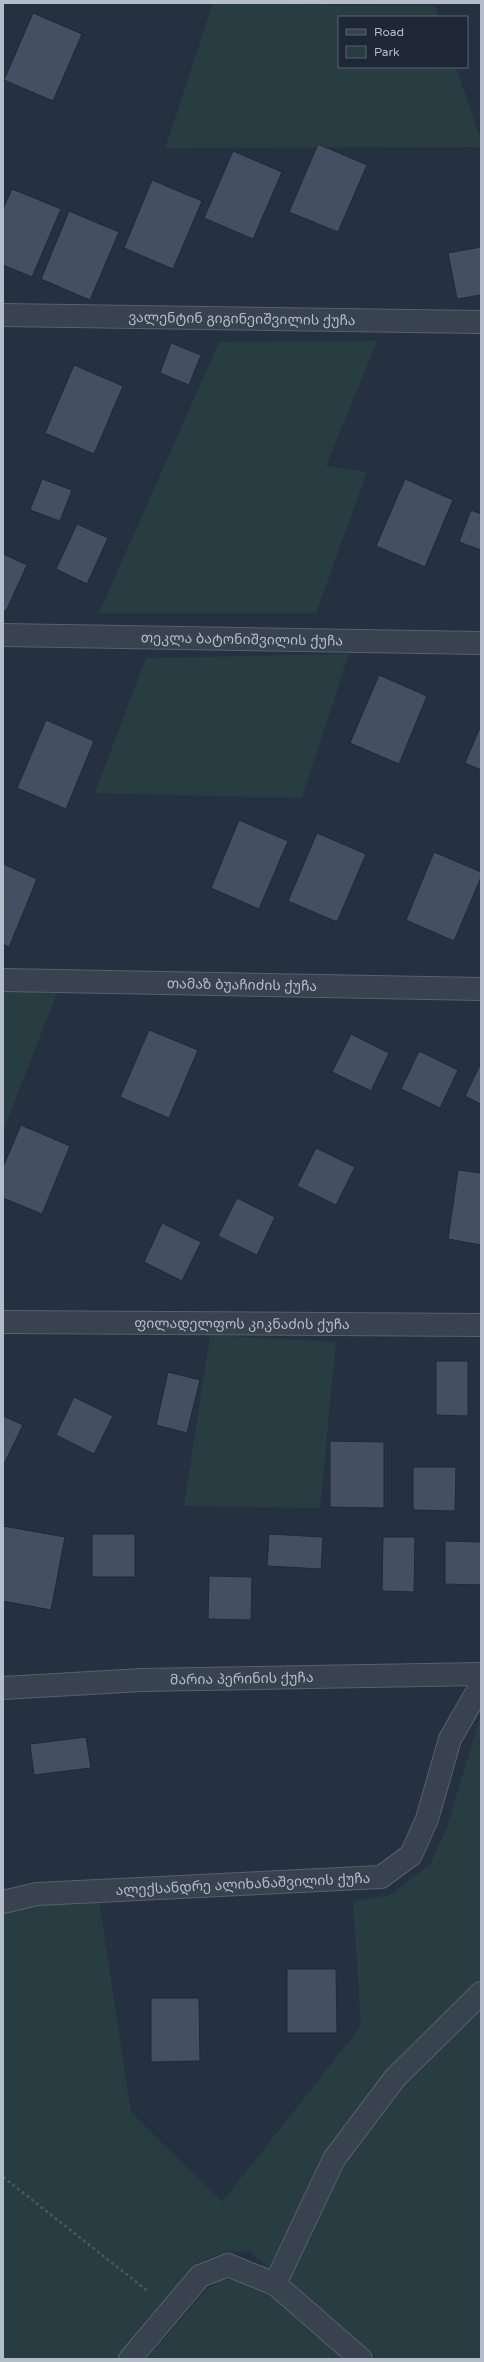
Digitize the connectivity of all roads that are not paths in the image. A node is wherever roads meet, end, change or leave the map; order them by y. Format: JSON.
{"nodes":[{"id":1,"x":3,"y":316,"type":"edge"},
{"id":2,"x":481,"y":322,"type":"edge"},
{"id":3,"x":3,"y":635,"type":"edge"},
{"id":4,"x":481,"y":643,"type":"edge"},
{"id":5,"x":3,"y":980,"type":"edge"},
{"id":6,"x":481,"y":989,"type":"edge"},
{"id":7,"x":3,"y":1322,"type":"edge"},
{"id":8,"x":481,"y":1325,"type":"edge"},
{"id":9,"x":481,"y":1674,"type":"edge"},
{"id":10,"x":481,"y":1685,"type":"edge"},
{"id":11,"x":3,"y":1688,"type":"edge"},
{"id":12,"x":3,"y":1902,"type":"edge"},
{"id":13,"x":481,"y":1993,"type":"edge"},
{"id":14,"x":275,"y":2284,"type":"junction"},
{"id":15,"x":130,"y":2359,"type":"edge"},
{"id":16,"x":361,"y":2359,"type":"edge"}],
"edges":[{"from":1,"to":2,"type":"street","name":"ვალენტინ გიგინეიშვილის ქუჩა"},
{"from":3,"to":4,"type":"street","name":"თეკლა ბატონიშვილის ქუჩა"},
{"from":5,"to":6,"type":"street","name":"თამაზ ბუაჩიძის ქუჩა"},
{"from":7,"to":8,"type":"street","name":"ფილადელფოს კიკნაძის ქუჩა"},
{"from":9,"to":11,"type":"street","name":"მარია პერინის ქუჩა"},
{"from":10,"to":12,"type":"street","name":"ალექსანდრე ალიხანაშვილის ქუჩა"},
{"from":13,"to":14,"type":"street"},
{"from":14,"to":15,"type":"street"},
{"from":14,"to":16,"type":"street"}]}
